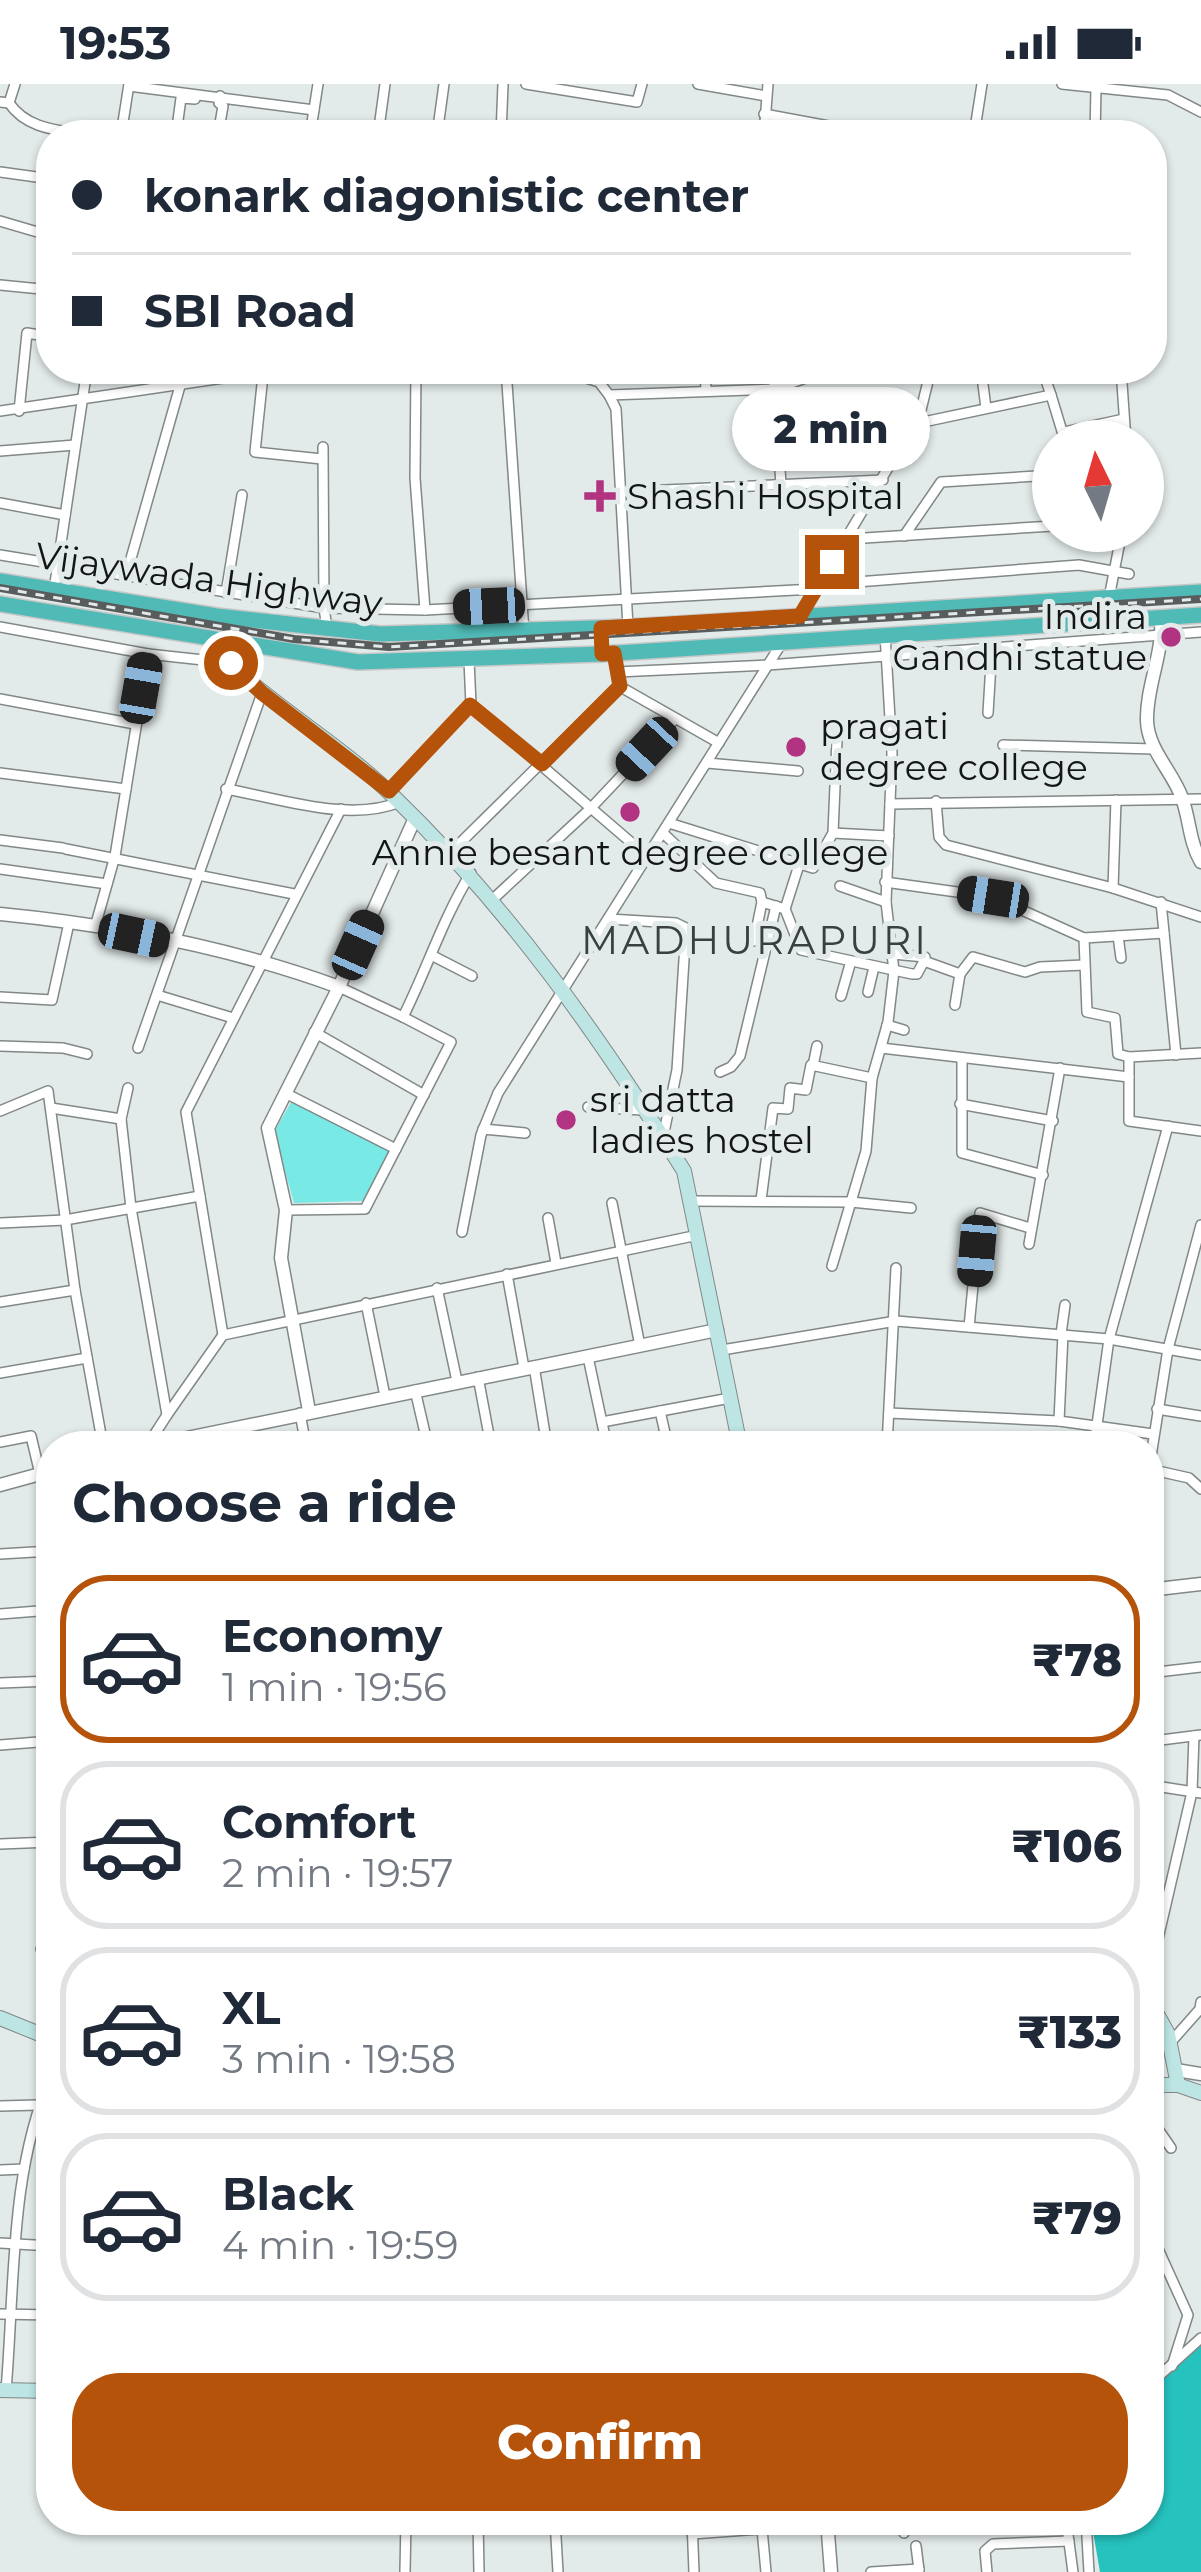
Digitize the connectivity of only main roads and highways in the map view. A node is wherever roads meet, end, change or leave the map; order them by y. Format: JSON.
{"nodes":[{"id":1,"x":0,"y":581,"type":"edge"},
{"id":2,"x":1201,"y":592,"type":"edge"},
{"id":3,"x":0,"y":604,"type":"edge"},
{"id":4,"x":1201,"y":615,"type":"edge"},
{"id":5,"x":601,"y":628,"type":"junction"},
{"id":6,"x":380,"y":634,"type":"junction"},
{"id":7,"x":221,"y":641,"type":"junction"},
{"id":8,"x":608,"y":654,"type":"junction"},
{"id":9,"x":380,"y":661,"type":"junction"},
{"id":10,"x":737,"y":1431,"type":"edge"},
{"id":11,"x":0,"y":2018,"type":"edge"},
{"id":12,"x":1164,"y":2031,"type":"edge"},
{"id":13,"x":36,"y":2033,"type":"edge"},
{"id":14,"x":1177,"y":2078,"type":"junction"},
{"id":15,"x":1164,"y":2081,"type":"edge"},
{"id":16,"x":1201,"y":2093,"type":"edge"},
{"id":17,"x":3,"y":2390,"type":"edge"},
{"id":18,"x":36,"y":2391,"type":"edge"}],
"edges":[{"from":1,"to":6,"type":"highway","name":"Vijaywada Highway"},
{"from":2,"to":5,"type":"highway","name":"Vijaywada Highway"},
{"from":3,"to":7,"type":"highway","name":"Vijaywada Highway"},
{"from":4,"to":8,"type":"highway","name":"Vijaywada Highway"},
{"from":5,"to":6,"type":"highway","name":"Vijaywada Highway"},
{"from":5,"to":8,"type":"highway"},
{"from":6,"to":9,"type":"highway"},
{"from":7,"to":9,"type":"highway","name":"Vijaywada Highway"},
{"from":7,"to":10,"type":"main road"},
{"from":8,"to":9,"type":"highway","name":"Vijaywada Highway"},
{"from":11,"to":13,"type":"main road"},
{"from":12,"to":14,"type":"main road"},
{"from":14,"to":15,"type":"main road"},
{"from":14,"to":16,"type":"main road"},
{"from":17,"to":18,"type":"main road"}]}
